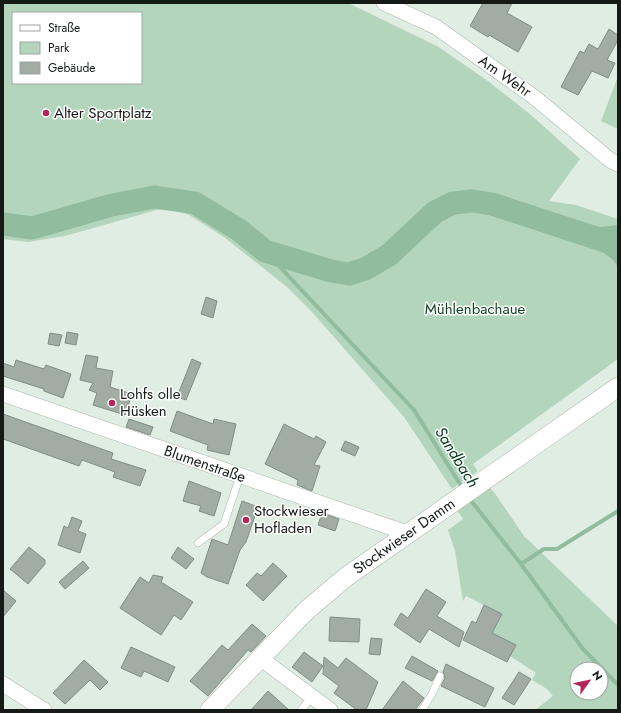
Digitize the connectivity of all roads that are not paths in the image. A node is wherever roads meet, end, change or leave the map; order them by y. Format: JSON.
{"nodes":[{"id":1,"x":384,"y":3,"type":"edge"},
{"id":2,"x":618,"y":164,"type":"edge"},
{"id":3,"x":618,"y":387,"type":"edge"},
{"id":4,"x":3,"y":394,"type":"edge"},
{"id":5,"x":240,"y":476,"type":"junction"},
{"id":6,"x":407,"y":533,"type":"junction"},
{"id":7,"x":198,"y":543,"type":"dead end"},
{"id":8,"x":260,"y":658,"type":"junction"},
{"id":9,"x":440,"y":676,"type":"dead end"},
{"id":10,"x":3,"y":684,"type":"edge"},
{"id":11,"x":312,"y":697,"type":"junction"},
{"id":12,"x":44,"y":710,"type":"edge"},
{"id":13,"x":210,"y":710,"type":"edge"},
{"id":14,"x":301,"y":710,"type":"edge"},
{"id":15,"x":330,"y":710,"type":"edge"},
{"id":16,"x":422,"y":710,"type":"edge"}],
"edges":[{"from":1,"to":2,"type":"street","name":"Am Wehr"},
{"from":3,"to":6,"type":"street","name":"Stockwieser Damm"},
{"from":4,"to":5,"type":"street","name":"Blumenstraße"},
{"from":5,"to":6,"type":"street","name":"Blumenstraße"},
{"from":5,"to":7,"type":"lane"},
{"from":6,"to":8,"type":"street","name":"Stockwieser Damm"},
{"from":8,"to":11,"type":"street"},
{"from":8,"to":13,"type":"street","name":"Stockwieser Damm"},
{"from":9,"to":16,"type":"lane"},
{"from":10,"to":12,"type":"street"},
{"from":11,"to":14,"type":"lane"},
{"from":11,"to":15,"type":"street"}]}
